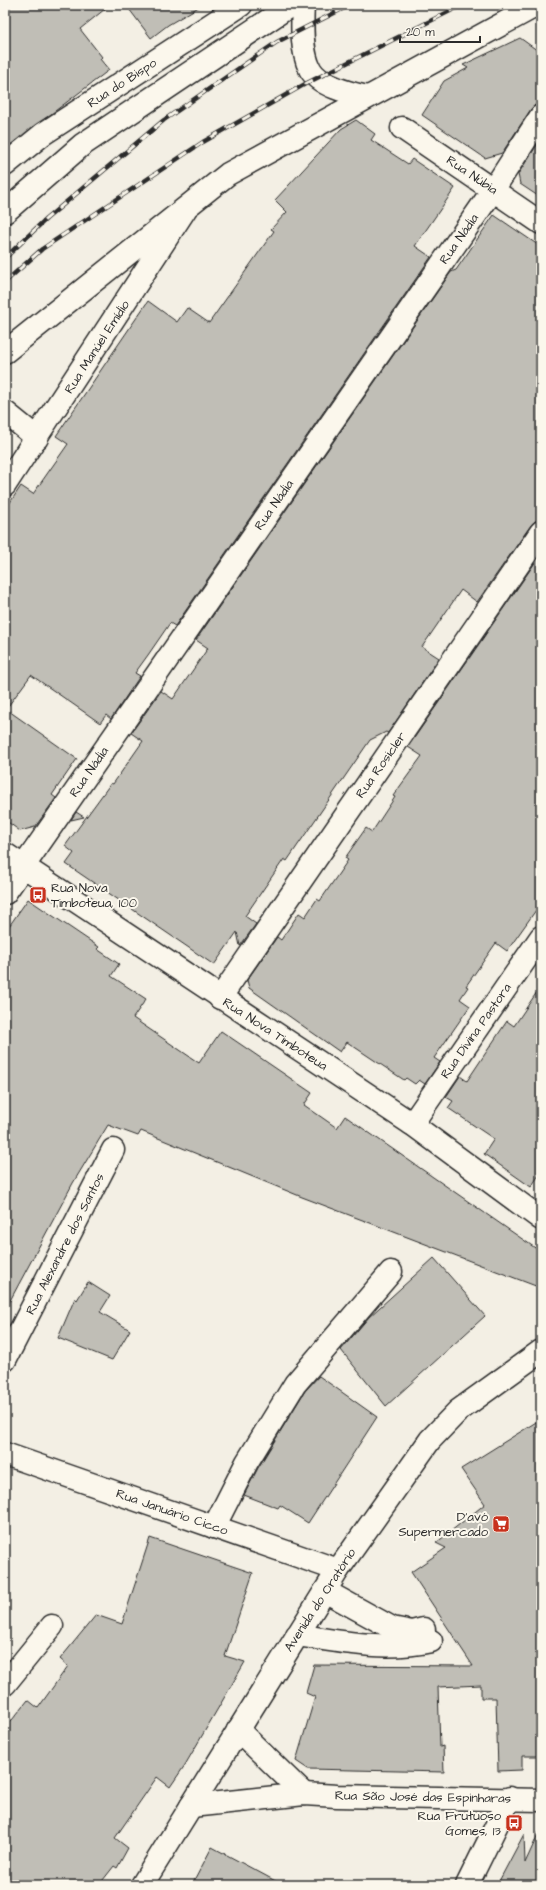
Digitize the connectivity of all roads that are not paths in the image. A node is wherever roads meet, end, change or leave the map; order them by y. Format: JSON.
{"nodes":[{"id":1,"x":241,"y":5,"type":"edge"},
{"id":2,"x":291,"y":5,"type":"edge"},
{"id":3,"x":303,"y":5,"type":"edge"},
{"id":4,"x":537,"y":5,"type":"edge"},
{"id":5,"x":366,"y":97,"type":"junction"},
{"id":6,"x":541,"y":116,"type":"edge"},
{"id":7,"x":402,"y":128,"type":"dead end"},
{"id":8,"x":5,"y":165,"type":"edge"},
{"id":9,"x":493,"y":190,"type":"junction"},
{"id":10,"x":187,"y":207,"type":"junction"},
{"id":11,"x":5,"y":212,"type":"edge"},
{"id":12,"x":541,"y":223,"type":"edge"},
{"id":13,"x":5,"y":352,"type":"edge"},
{"id":14,"x":5,"y":412,"type":"edge"},
{"id":15,"x":37,"y":438,"type":"junction"},
{"id":16,"x":5,"y":485,"type":"edge"},
{"id":17,"x":541,"y":532,"type":"edge"},
{"id":18,"x":5,"y":854,"type":"edge"},
{"id":19,"x":23,"y":867,"type":"junction"},
{"id":20,"x":5,"y":893,"type":"edge"},
{"id":21,"x":541,"y":937,"type":"edge"},
{"id":22,"x":220,"y":998,"type":"junction"},
{"id":23,"x":412,"y":1124,"type":"junction"},
{"id":24,"x":113,"y":1150,"type":"dead end"},
{"id":25,"x":541,"y":1219,"type":"edge"},
{"id":26,"x":391,"y":1272,"type":"dead end"},
{"id":27,"x":541,"y":1350,"type":"edge"},
{"id":28,"x":5,"y":1360,"type":"edge"},
{"id":29,"x":5,"y":1454,"type":"edge"},
{"id":30,"x":214,"y":1527,"type":"junction"},
{"id":31,"x":338,"y":1570,"type":"junction"},
{"id":32,"x":325,"y":1591,"type":"junction"},
{"id":33,"x":52,"y":1626,"type":"dead end"},
{"id":34,"x":297,"y":1635,"type":"junction"},
{"id":35,"x":5,"y":1684,"type":"edge"},
{"id":36,"x":238,"y":1730,"type":"junction"},
{"id":37,"x":304,"y":1794,"type":"junction"},
{"id":38,"x":510,"y":1798,"type":"junction"},
{"id":39,"x":541,"y":1800,"type":"edge"},
{"id":40,"x":191,"y":1806,"type":"junction"},
{"id":41,"x":142,"y":1885,"type":"edge"},
{"id":42,"x":467,"y":1885,"type":"edge"}],
"edges":[{"from":1,"to":8,"type":"street","name":"Rua do Bispo"},
{"from":2,"to":11,"type":"street"},
{"from":3,"to":5,"type":"street"},
{"from":4,"to":5,"type":"street"},
{"from":5,"to":10,"type":"street"},
{"from":6,"to":9,"type":"street","name":"Rua Nádia"},
{"from":7,"to":9,"type":"street","name":"Rua Núbia"},
{"from":9,"to":12,"type":"street","name":"Rua Núbia"},
{"from":9,"to":19,"type":"street","name":"Rua Nádia"},
{"from":10,"to":13,"type":"street"},
{"from":10,"to":15,"type":"street","name":"Rua Manúel Emídio"},
{"from":14,"to":15,"type":"street"},
{"from":15,"to":16,"type":"street","name":"Rua Manúel Emídio"},
{"from":17,"to":22,"type":"street","name":"Rua Rosicler"},
{"from":18,"to":19,"type":"street","name":"Rua Nova Timboteua"},
{"from":19,"to":20,"type":"street","name":"Rua Nádia"},
{"from":19,"to":22,"type":"street","name":"Rua Nova Timboteua"},
{"from":21,"to":23,"type":"street","name":"Rua Divina Pastora"},
{"from":22,"to":23,"type":"street","name":"Rua Nova Timboteua"},
{"from":23,"to":25,"type":"street","name":"Rua Nova Timboteua"},
{"from":24,"to":28,"type":"street","name":"Rua Alexandre dos Santos"},
{"from":26,"to":30,"type":"street"},
{"from":27,"to":31,"type":"street","name":"Avenida do Oratório"},
{"from":29,"to":30,"type":"street","name":"Rua Januário Cicco"},
{"from":30,"to":31,"type":"street","name":"Rua Januário Cicco"},
{"from":31,"to":32,"type":"street","name":"Avenida do Oratório"},
{"from":32,"to":34,"type":"street","name":"Avenida do Oratório"},
{"from":32,"to":34,"type":"street"},
{"from":33,"to":35,"type":"street"},
{"from":34,"to":36,"type":"street","name":"Avenida do Oratório"},
{"from":36,"to":37,"type":"street"},
{"from":36,"to":40,"type":"street","name":"Avenida do Oratório"},
{"from":37,"to":38,"type":"street","name":"Rua São José das Espinharas"},
{"from":37,"to":40,"type":"street","name":"Rua São José das Espinharas"},
{"from":38,"to":39,"type":"street","name":"Rua São José das Espinharas"},
{"from":38,"to":42,"type":"street"},
{"from":40,"to":41,"type":"street","name":"Avenida do Oratório"}]}
